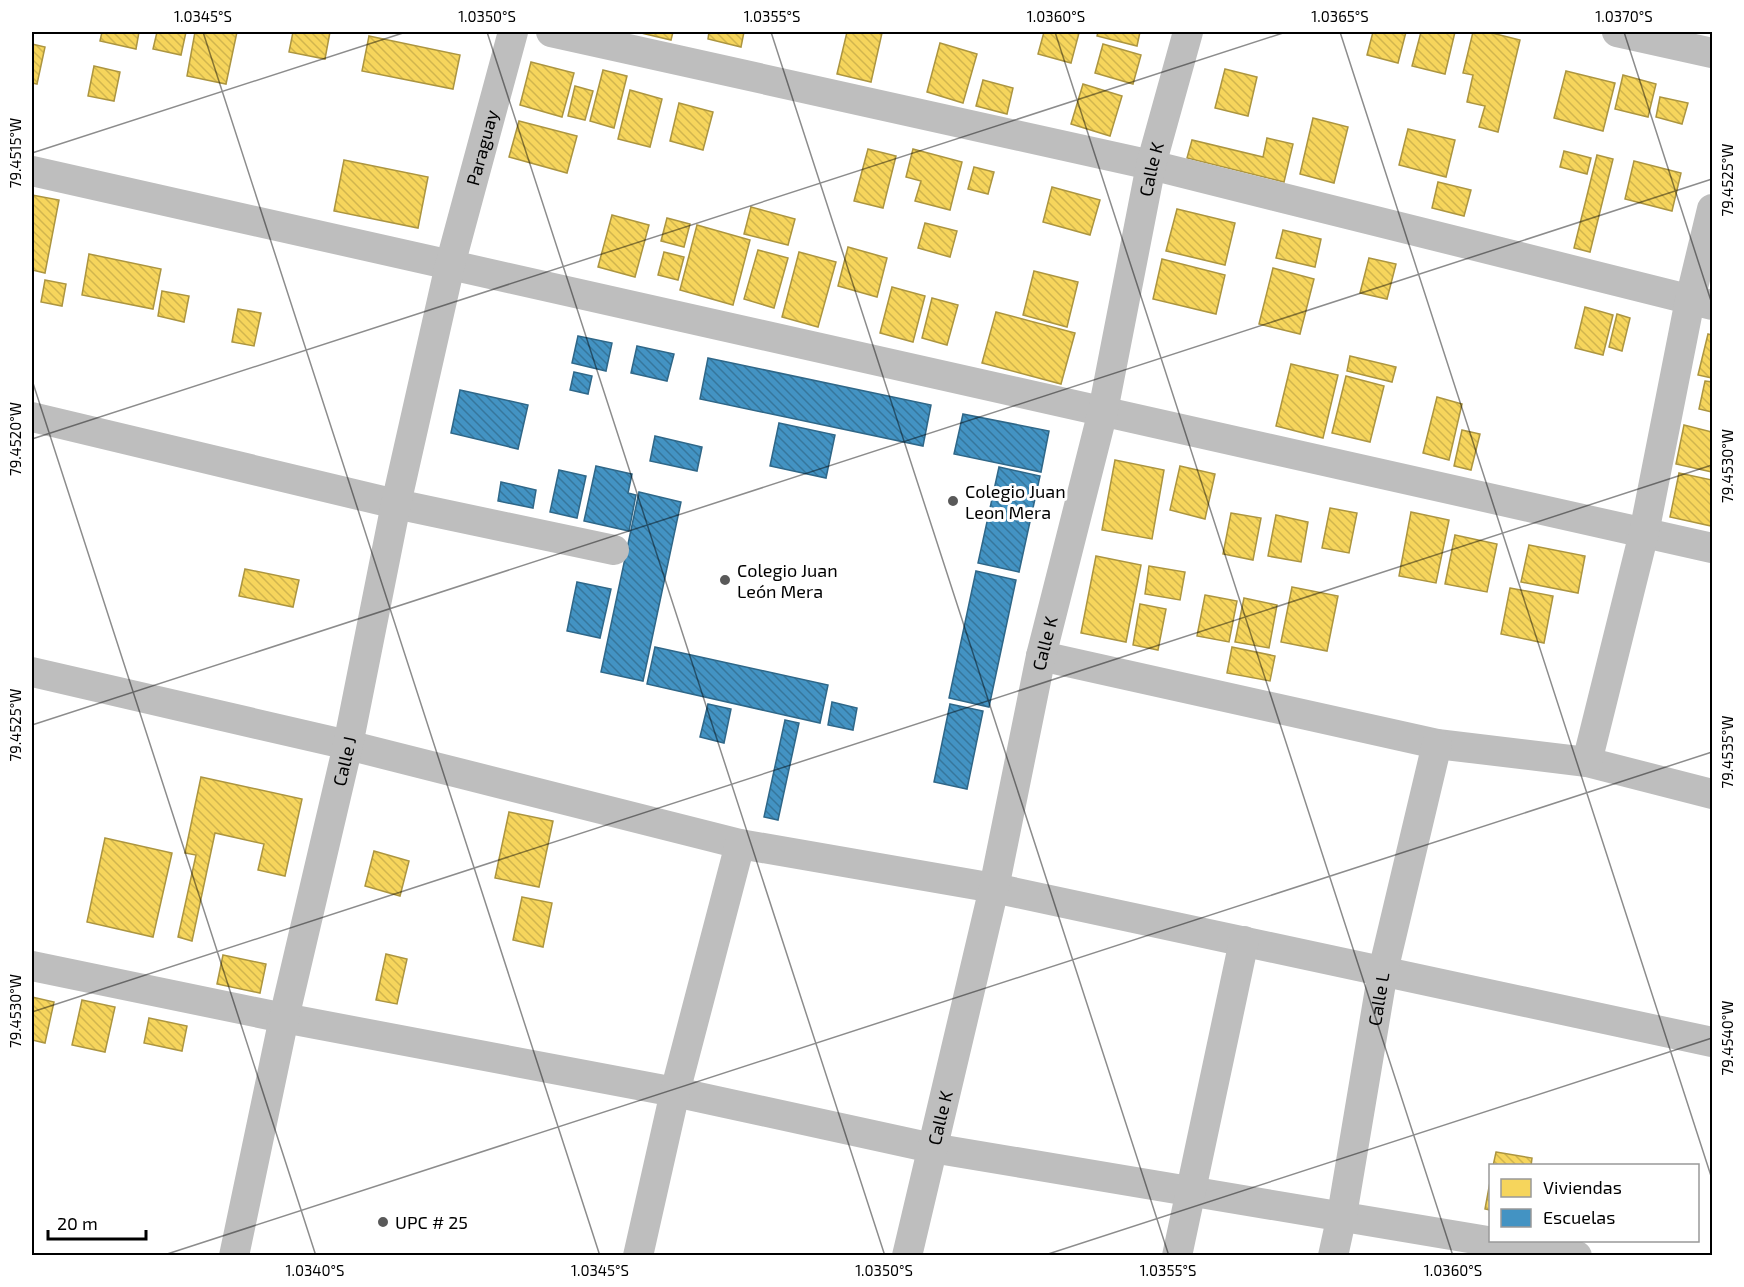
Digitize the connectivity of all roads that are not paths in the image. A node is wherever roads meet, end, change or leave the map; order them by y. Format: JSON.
{"nodes":[{"id":1,"x":513,"y":32,"type":"edge"},
{"id":2,"x":551,"y":32,"type":"edge"},
{"id":3,"x":1188,"y":32,"type":"edge"},
{"id":4,"x":1617,"y":32,"type":"edge"},
{"id":5,"x":1713,"y":53,"type":"edge"},
{"id":6,"x":1151,"y":165,"type":"junction"},
{"id":7,"x":32,"y":171,"type":"edge"},
{"id":8,"x":1713,"y":209,"type":"edge"},
{"id":9,"x":450,"y":265,"type":"junction"},
{"id":10,"x":1701,"y":302,"type":"edge"},
{"id":11,"x":1102,"y":411,"type":"junction"},
{"id":12,"x":32,"y":417,"type":"edge"},
{"id":13,"x":396,"y":504,"type":"junction"},
{"id":14,"x":1644,"y":533,"type":"junction"},
{"id":15,"x":1713,"y":548,"type":"edge"},
{"id":16,"x":614,"y":550,"type":"dead end"},
{"id":17,"x":1041,"y":656,"type":"junction"},
{"id":18,"x":32,"y":672,"type":"edge"},
{"id":19,"x":1437,"y":744,"type":"junction"},
{"id":20,"x":348,"y":745,"type":"junction"},
{"id":21,"x":1587,"y":762,"type":"junction"},
{"id":22,"x":1713,"y":794,"type":"edge"},
{"id":23,"x":740,"y":844,"type":"junction"},
{"id":24,"x":994,"y":888,"type":"junction"},
{"id":25,"x":1244,"y":941,"type":"junction"},
{"id":26,"x":32,"y":966,"type":"edge"},
{"id":27,"x":1383,"y":971,"type":"junction"},
{"id":28,"x":284,"y":1018,"type":"junction"},
{"id":29,"x":1713,"y":1041,"type":"edge"},
{"id":30,"x":675,"y":1092,"type":"junction"},
{"id":31,"x":932,"y":1148,"type":"junction"},
{"id":32,"x":1192,"y":1191,"type":"junction"},
{"id":33,"x":1342,"y":1215,"type":"junction"},
{"id":34,"x":1489,"y":1241,"type":"edge"},
{"id":35,"x":1497,"y":1242,"type":"edge"},
{"id":36,"x":234,"y":1256,"type":"edge"},
{"id":37,"x":638,"y":1256,"type":"edge"},
{"id":38,"x":907,"y":1256,"type":"edge"},
{"id":39,"x":1177,"y":1256,"type":"edge"},
{"id":40,"x":1333,"y":1256,"type":"edge"},
{"id":41,"x":1577,"y":1256,"type":"edge"}],
"edges":[{"from":1,"to":9,"type":"street","name":"Paraguay"},
{"from":2,"to":6,"type":"street"},
{"from":3,"to":6,"type":"street","name":"Calle K"},
{"from":4,"to":5,"type":"street"},
{"from":6,"to":10,"type":"street"},
{"from":6,"to":11,"type":"street","name":"Calle K"},
{"from":7,"to":9,"type":"street"},
{"from":8,"to":10,"type":"street"},
{"from":9,"to":11,"type":"street"},
{"from":9,"to":13,"type":"street","name":"Calle J"},
{"from":10,"to":14,"type":"street"},
{"from":11,"to":14,"type":"street"},
{"from":11,"to":17,"type":"street","name":"Calle K"},
{"from":12,"to":13,"type":"street"},
{"from":13,"to":16,"type":"street"},
{"from":13,"to":20,"type":"street","name":"Calle J"},
{"from":14,"to":15,"type":"street"},
{"from":14,"to":21,"type":"street"},
{"from":17,"to":19,"type":"street"},
{"from":17,"to":24,"type":"street","name":"Calle K"},
{"from":18,"to":20,"type":"street"},
{"from":19,"to":21,"type":"street"},
{"from":19,"to":27,"type":"street","name":"Calle L"},
{"from":20,"to":23,"type":"street"},
{"from":20,"to":28,"type":"street","name":"Calle J"},
{"from":21,"to":22,"type":"street"},
{"from":23,"to":24,"type":"street"},
{"from":23,"to":30,"type":"street"},
{"from":24,"to":25,"type":"street"},
{"from":24,"to":31,"type":"street","name":"Calle K"},
{"from":25,"to":27,"type":"street"},
{"from":25,"to":32,"type":"street"},
{"from":26,"to":28,"type":"street"},
{"from":27,"to":29,"type":"street"},
{"from":27,"to":33,"type":"street","name":"Calle L"},
{"from":28,"to":30,"type":"street"},
{"from":28,"to":36,"type":"street","name":"Calle J"},
{"from":30,"to":31,"type":"street"},
{"from":30,"to":37,"type":"street"},
{"from":31,"to":32,"type":"street"},
{"from":31,"to":38,"type":"street","name":"Calle K"},
{"from":32,"to":33,"type":"street"},
{"from":32,"to":39,"type":"street"},
{"from":33,"to":34,"type":"street"},
{"from":33,"to":40,"type":"street","name":"Calle L"},
{"from":35,"to":41,"type":"street"}]}
